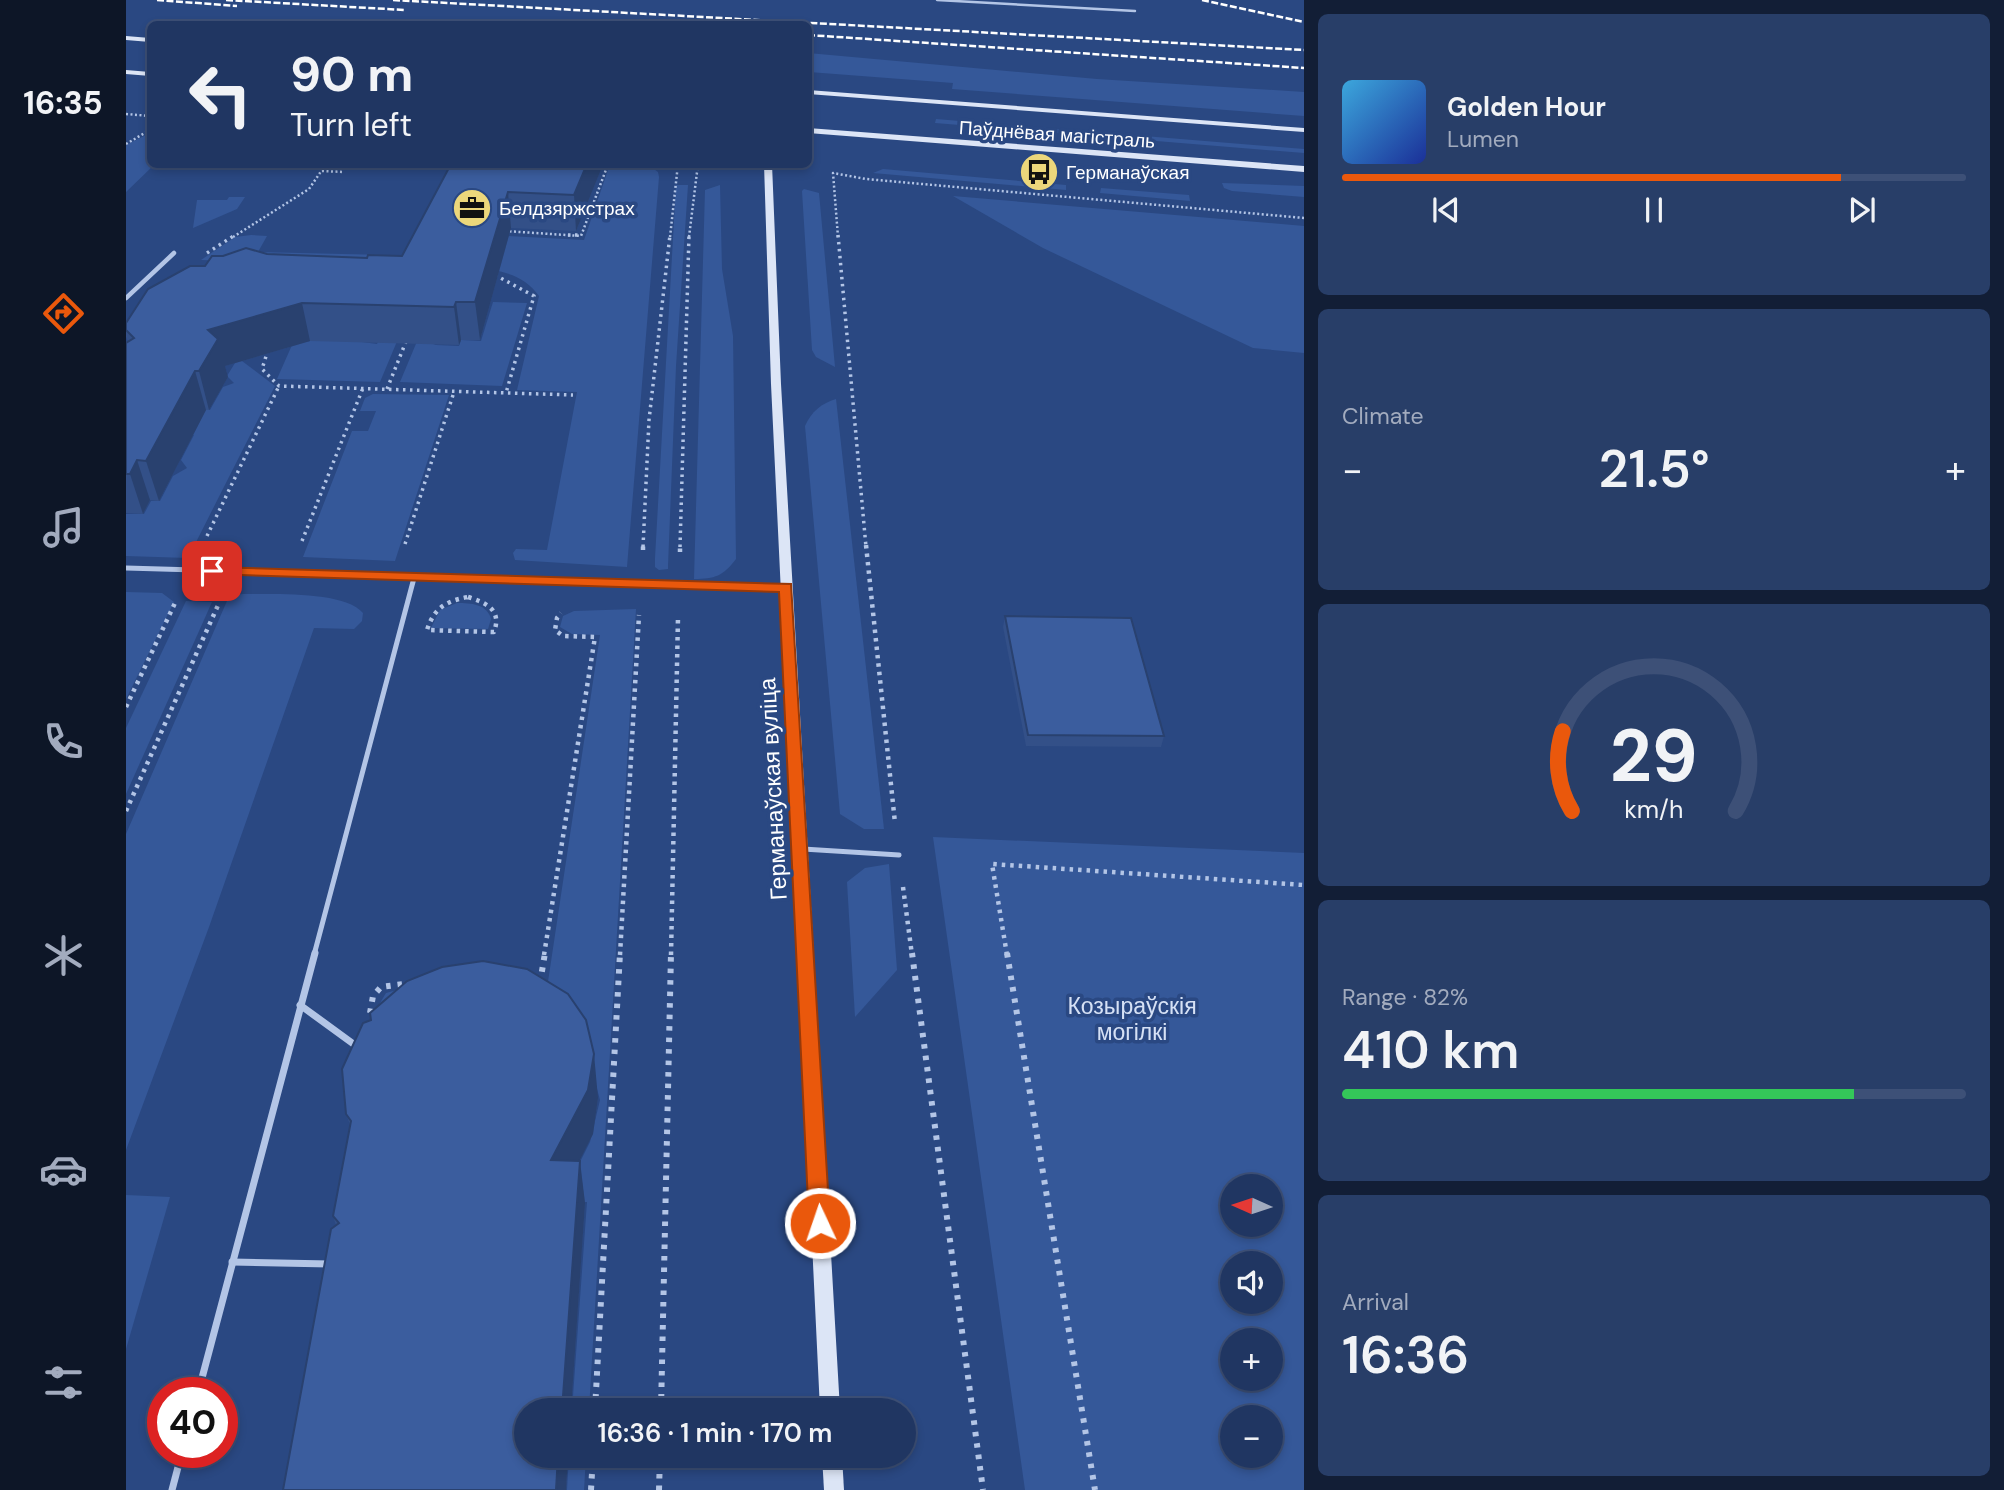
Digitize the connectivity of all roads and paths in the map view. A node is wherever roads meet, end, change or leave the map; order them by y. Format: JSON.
{"nodes":[{"id":1,"x":937,"y":0,"type":"edge"},
{"id":2,"x":1135,"y":11,"type":"dead end"},
{"id":3,"x":126,"y":38,"type":"edge"},
{"id":4,"x":147,"y":40,"type":"edge"},
{"id":5,"x":126,"y":72,"type":"edge"},
{"id":6,"x":147,"y":74,"type":"edge"},
{"id":7,"x":812,"y":92,"type":"edge"},
{"id":8,"x":126,"y":114,"type":"edge"},
{"id":9,"x":147,"y":116,"type":"edge"},
{"id":10,"x":812,"y":130,"type":"edge"},
{"id":11,"x":1304,"y":130,"type":"edge"},
{"id":12,"x":147,"y":132,"type":"edge"},
{"id":13,"x":126,"y":144,"type":"edge"},
{"id":14,"x":323,"y":168,"type":"edge"},
{"id":15,"x":607,"y":168,"type":"edge"},
{"id":16,"x":678,"y":168,"type":"edge"},
{"id":17,"x":698,"y":168,"type":"edge"},
{"id":18,"x":768,"y":168,"type":"edge"},
{"id":19,"x":1304,"y":169,"type":"edge"},
{"id":20,"x":321,"y":171,"type":"junction"},
{"id":21,"x":344,"y":172,"type":"dead end"},
{"id":22,"x":833,"y":173,"type":"dead end"},
{"id":23,"x":1304,"y":218,"type":"edge"},
{"id":24,"x":500,"y":231,"type":"edge"},
{"id":25,"x":174,"y":253,"type":"dead end"},
{"id":26,"x":202,"y":256,"type":"dead end"},
{"id":27,"x":486,"y":271,"type":"edge"},
{"id":28,"x":126,"y":298,"type":"edge"},
{"id":29,"x":407,"y":338,"type":"edge"},
{"id":30,"x":269,"y":348,"type":"edge"},
{"id":31,"x":279,"y":386,"type":"junction"},
{"id":32,"x":363,"y":388,"type":"junction"},
{"id":33,"x":387,"y":389,"type":"junction"},
{"id":34,"x":454,"y":391,"type":"junction"},
{"id":35,"x":506,"y":393,"type":"junction"},
{"id":36,"x":573,"y":395,"type":"dead end"},
{"id":37,"x":203,"y":545,"type":"dead end"},
{"id":38,"x":299,"y":548,"type":"dead end"},
{"id":39,"x":402,"y":551,"type":"dead end"},
{"id":40,"x":126,"y":568,"type":"edge"},
{"id":41,"x":414,"y":578,"type":"junction"},
{"id":42,"x":641,"y":584,"type":"junction"},
{"id":43,"x":680,"y":585,"type":"junction"},
{"id":44,"x":786,"y":587,"type":"junction"},
{"id":45,"x":178,"y":597,"type":"dead end"},
{"id":46,"x":221,"y":599,"type":"dead end"},
{"id":47,"x":571,"y":606,"type":"dead end"},
{"id":48,"x":427,"y":630,"type":"joint"},
{"id":49,"x":126,"y":707,"type":"edge"},
{"id":50,"x":126,"y":811,"type":"edge"},
{"id":51,"x":800,"y":849,"type":"junction"},
{"id":52,"x":899,"y":855,"type":"dead end"},
{"id":53,"x":1304,"y":885,"type":"edge"},
{"id":54,"x":420,"y":984,"type":"edge"},
{"id":55,"x":538,"y":990,"type":"edge"},
{"id":56,"x":300,"y":1006,"type":"junction"},
{"id":57,"x":370,"y":1019,"type":"edge"},
{"id":58,"x":367,"y":1054,"type":"edge"},
{"id":59,"x":232,"y":1262,"type":"junction"},
{"id":60,"x":335,"y":1264,"type":"edge"},
{"id":61,"x":202,"y":1377,"type":"edge"},
{"id":62,"x":596,"y":1398,"type":"edge"},
{"id":63,"x":661,"y":1398,"type":"edge"},
{"id":64,"x":829,"y":1398,"type":"edge"},
{"id":65,"x":178,"y":1468,"type":"edge"},
{"id":66,"x":592,"y":1468,"type":"edge"},
{"id":67,"x":660,"y":1468,"type":"edge"},
{"id":68,"x":833,"y":1468,"type":"edge"},
{"id":69,"x":172,"y":1490,"type":"edge"},
{"id":70,"x":591,"y":1490,"type":"edge"},
{"id":71,"x":659,"y":1490,"type":"edge"},
{"id":72,"x":834,"y":1490,"type":"edge"},
{"id":73,"x":1095,"y":1490,"type":"edge"}],
"edges":[{"from":1,"to":2,"type":"lane"},
{"from":3,"to":4,"type":"street"},
{"from":5,"to":6,"type":"street"},
{"from":7,"to":11,"type":"street","name":"Паўднёвая магістраль"},
{"from":8,"to":9,"type":"path"},
{"from":10,"to":19,"type":"street","name":"Паўднёвая магістраль"},
{"from":12,"to":13,"type":"path"},
{"from":14,"to":20,"type":"path"},
{"from":15,"to":24,"type":"path"},
{"from":16,"to":42,"type":"path"},
{"from":17,"to":43,"type":"path"},
{"from":18,"to":44,"type":"street","name":"Германаўская вуліца"},
{"from":20,"to":21,"type":"path"},
{"from":20,"to":26,"type":"path"},
{"from":22,"to":23,"type":"path"},
{"from":25,"to":28,"type":"lane"},
{"from":27,"to":35,"type":"path"},
{"from":29,"to":33,"type":"path"},
{"from":30,"to":31,"type":"path"},
{"from":31,"to":32,"type":"path"},
{"from":31,"to":37,"type":"path"},
{"from":32,"to":33,"type":"path"},
{"from":32,"to":38,"type":"path"},
{"from":33,"to":34,"type":"path"},
{"from":34,"to":35,"type":"path"},
{"from":34,"to":39,"type":"path"},
{"from":35,"to":36,"type":"path"},
{"from":40,"to":41,"type":"lane"},
{"from":41,"to":42,"type":"lane"},
{"from":41,"to":56,"type":"lane"},
{"from":42,"to":43,"type":"lane"},
{"from":42,"to":62,"type":"path"},
{"from":43,"to":44,"type":"lane"},
{"from":43,"to":63,"type":"path"},
{"from":44,"to":51,"type":"street","name":"Германаўская вуліца"},
{"from":45,"to":49,"type":"path"},
{"from":46,"to":50,"type":"path"},
{"from":47,"to":55,"type":"path"},
{"from":48,"to":48,"type":"path"},
{"from":51,"to":52,"type":"lane"},
{"from":51,"to":64,"type":"street","name":"Германаўская вуліца"},
{"from":53,"to":73,"type":"path"},
{"from":54,"to":57,"type":"path"},
{"from":56,"to":58,"type":"lane"},
{"from":56,"to":59,"type":"lane"},
{"from":59,"to":60,"type":"lane"},
{"from":59,"to":61,"type":"lane"},
{"from":65,"to":69,"type":"lane"},
{"from":66,"to":70,"type":"path"},
{"from":67,"to":71,"type":"path"},
{"from":68,"to":72,"type":"street"}]}
